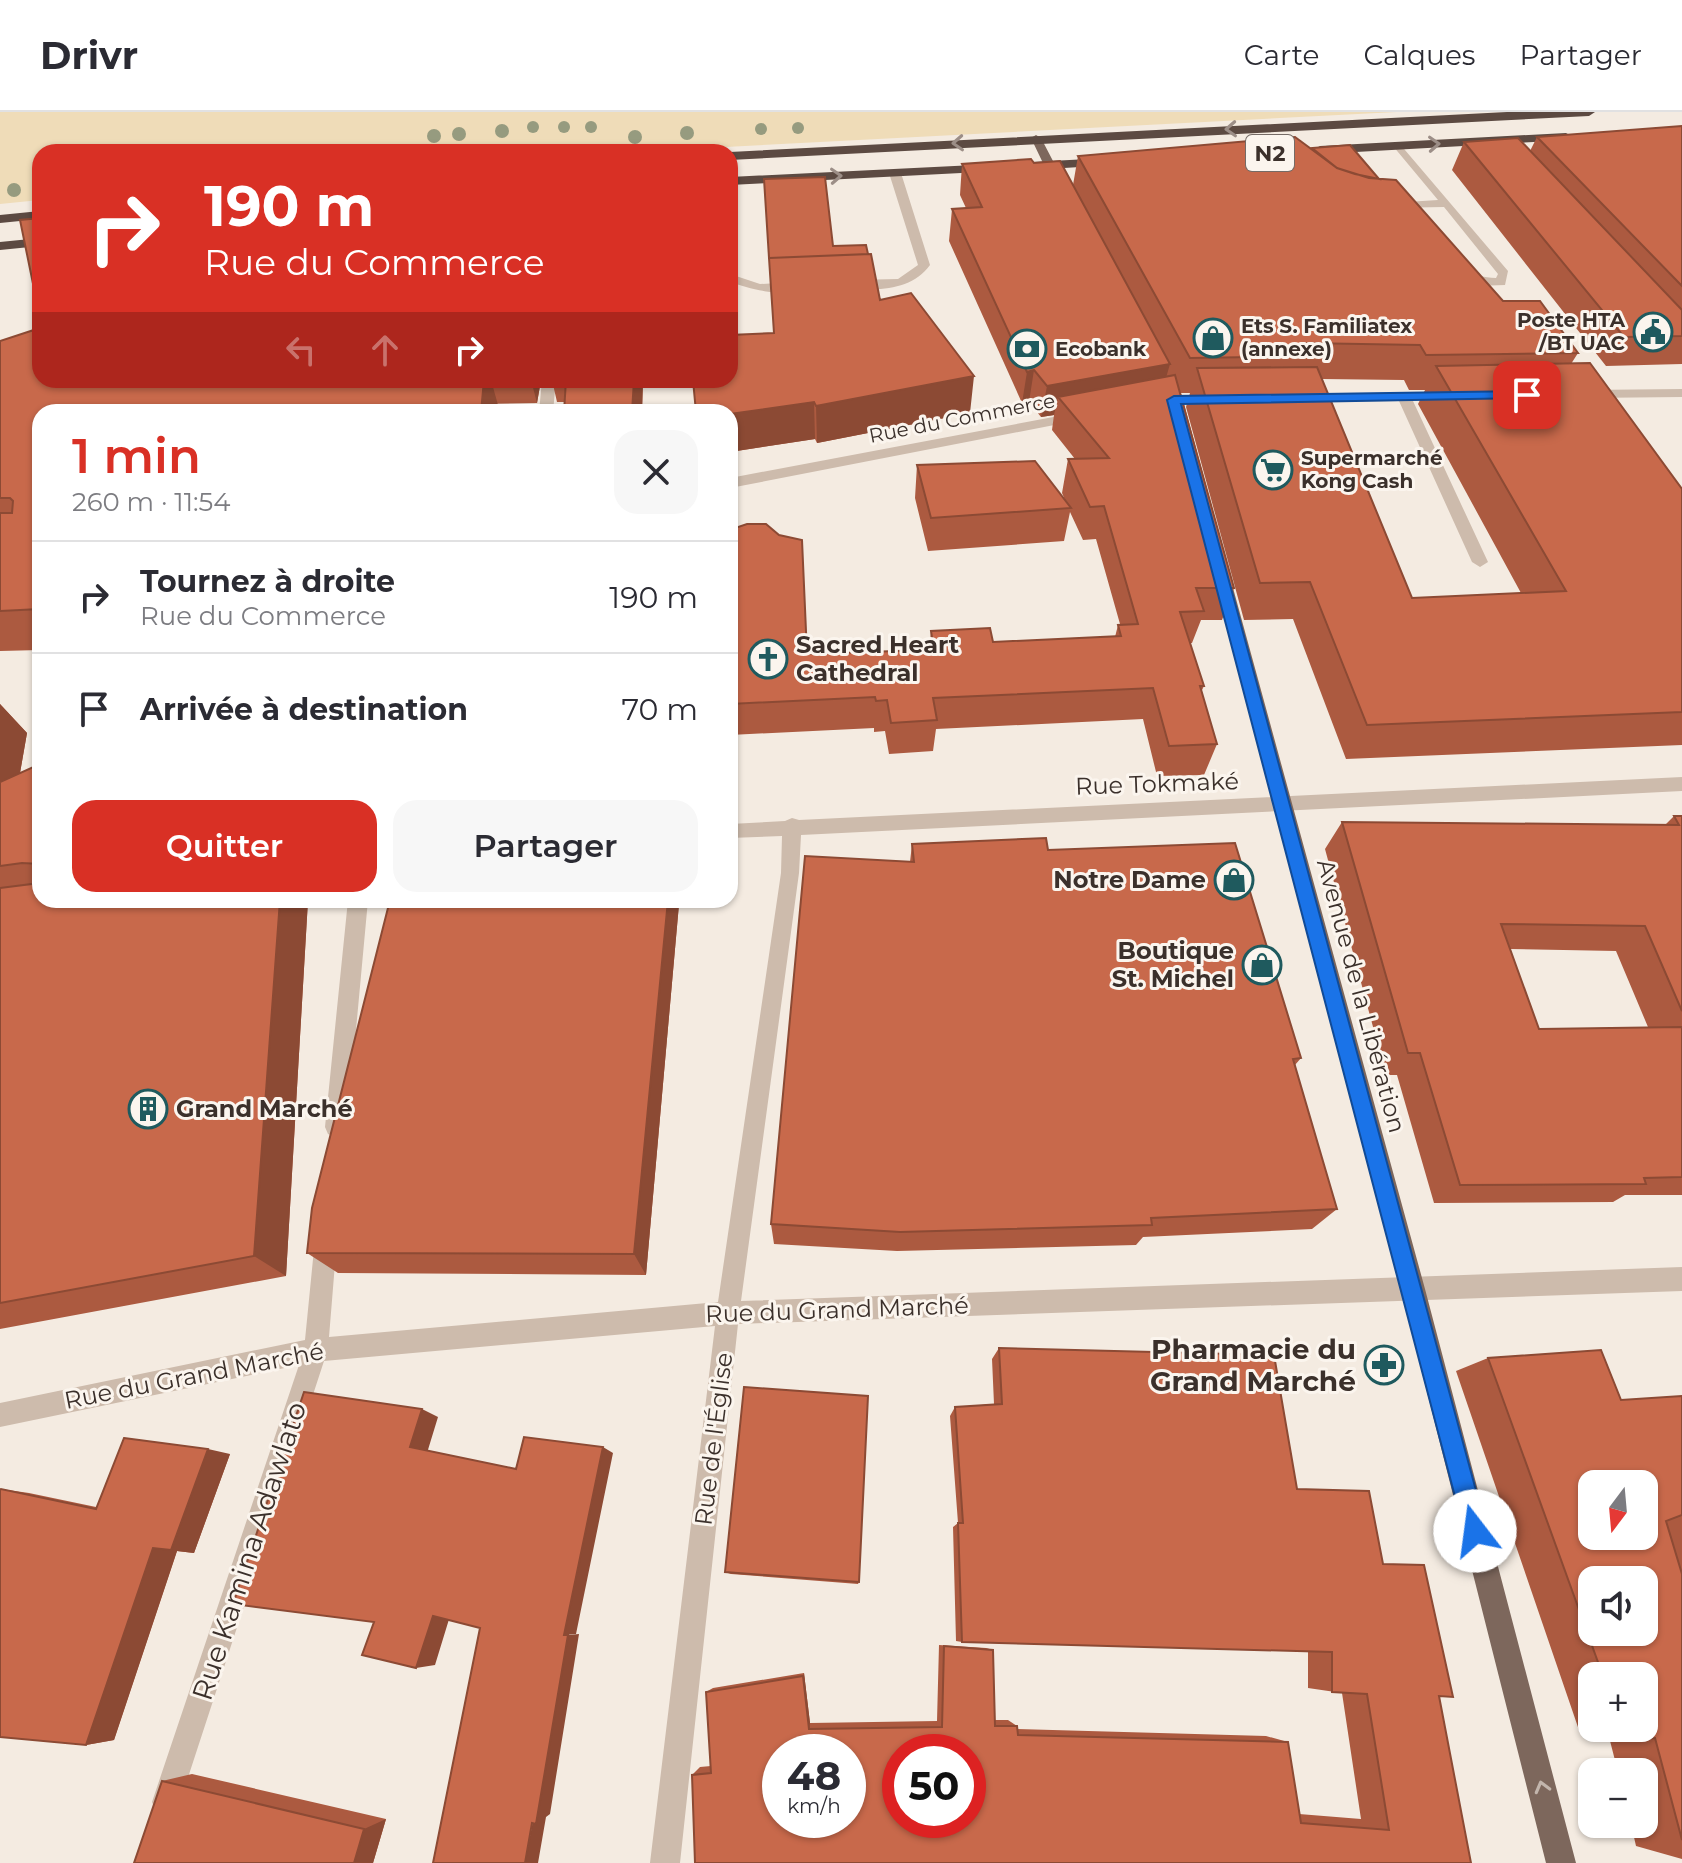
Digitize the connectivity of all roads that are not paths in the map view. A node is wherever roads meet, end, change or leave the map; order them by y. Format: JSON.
{"nodes":[{"id":1,"x":1589,"y":112,"type":"edge"},
{"id":2,"x":1587,"y":136,"type":"edge"},
{"id":3,"x":1036,"y":138,"type":"junction"},
{"id":4,"x":1492,"y":141,"type":"junction"},
{"id":5,"x":1399,"y":146,"type":"junction"},
{"id":6,"x":1308,"y":151,"type":"edge"},
{"id":7,"x":1502,"y":153,"type":"edge"},
{"id":8,"x":738,"y":156,"type":"edge"},
{"id":9,"x":1125,"y":161,"type":"edge"},
{"id":10,"x":1049,"y":165,"type":"junction"},
{"id":11,"x":1003,"y":167,"type":"edge"},
{"id":12,"x":1018,"y":167,"type":"edge"},
{"id":13,"x":895,"y":173,"type":"junction"},
{"id":14,"x":738,"y":181,"type":"edge"},
{"id":15,"x":1063,"y":193,"type":"edge"},
{"id":16,"x":1447,"y":203,"type":"junction"},
{"id":17,"x":1397,"y":206,"type":"junction"},
{"id":18,"x":1374,"y":207,"type":"edge"},
{"id":19,"x":32,"y":216,"type":"edge"},
{"id":20,"x":1406,"y":217,"type":"edge"},
{"id":21,"x":0,"y":219,"type":"edge"},
{"id":22,"x":32,"y":243,"type":"edge"},
{"id":23,"x":0,"y":246,"type":"edge"},
{"id":24,"x":1452,"y":270,"type":"edge"},
{"id":25,"x":738,"y":281,"type":"edge"},
{"id":26,"x":838,"y":285,"type":"edge"},
{"id":27,"x":807,"y":286,"type":"edge"},
{"id":28,"x":1682,"y":393,"type":"edge"},
{"id":29,"x":1574,"y":394,"type":"edge"},
{"id":30,"x":1466,"y":396,"type":"edge"},
{"id":31,"x":1404,"y":397,"type":"junction"},
{"id":32,"x":1281,"y":399,"type":"edge"},
{"id":33,"x":1102,"y":413,"type":"edge"},
{"id":34,"x":738,"y":481,"type":"edge"},
{"id":35,"x":1214,"y":551,"type":"edge"},
{"id":36,"x":1480,"y":562,"type":"dead end"},
{"id":37,"x":1682,"y":784,"type":"edge"},
{"id":38,"x":1283,"y":805,"type":"junction"},
{"id":39,"x":792,"y":825,"type":"junction"},
{"id":40,"x":738,"y":830,"type":"edge"},
{"id":41,"x":357,"y":908,"type":"edge"},
{"id":42,"x":334,"y":1148,"type":"edge"},
{"id":43,"x":329,"y":1210,"type":"edge"},
{"id":44,"x":1682,"y":1279,"type":"edge"},
{"id":45,"x":1413,"y":1289,"type":"junction"},
{"id":46,"x":728,"y":1313,"type":"junction"},
{"id":47,"x":316,"y":1350,"type":"junction"},
{"id":48,"x":0,"y":1415,"type":"edge"},
{"id":49,"x":155,"y":1833,"type":"edge"},
{"id":50,"x":665,"y":1863,"type":"edge"},
{"id":51,"x":1561,"y":1863,"type":"edge"}],
"edges":[{"from":1,"to":3,"type":"highway","number":"N2","one_way":true},
{"from":2,"to":4,"type":"highway","number":"N2"},
{"from":3,"to":8,"type":"highway","number":"N2","one_way":true},
{"from":3,"to":10,"type":"main road"},
{"from":5,"to":4,"type":"highway","number":"N2","one_way":true},
{"from":4,"to":7,"type":"street"},
{"from":5,"to":6,"type":"highway","number":"N2"},
{"from":5,"to":16,"type":"street"},
{"from":9,"to":10,"type":"highway"},
{"from":10,"to":12,"type":"highway"},
{"from":10,"to":15,"type":"main road"},
{"from":11,"to":13,"type":"highway"},
{"from":14,"to":13,"type":"highway","one_way":true},
{"from":13,"to":26,"type":"street"},
{"from":16,"to":17,"type":"street"},
{"from":16,"to":24,"type":"street"},
{"from":17,"to":18,"type":"street"},
{"from":17,"to":20,"type":"street"},
{"from":19,"to":21,"type":"highway"},
{"from":22,"to":23,"type":"highway"},
{"from":25,"to":27,"type":"street"},
{"from":28,"to":29,"type":"street"},
{"from":30,"to":31,"type":"street"},
{"from":31,"to":32,"type":"street"},
{"from":31,"to":36,"type":"street"},
{"from":33,"to":34,"type":"street","name":"Rue du Commerce"},
{"from":35,"to":38,"type":"main road","name":"Avenue de la Libération"},
{"from":37,"to":38,"type":"street","name":"Rue Tokmaké"},
{"from":38,"to":39,"type":"street","name":"Rue Tokmaké"},
{"from":38,"to":45,"type":"main road","name":"Avenue de la Libération"},
{"from":39,"to":40,"type":"street","name":"Rue Tokmaké"},
{"from":39,"to":46,"type":"street","name":"Rue de l'Église"},
{"from":41,"to":42,"type":"street"},
{"from":43,"to":47,"type":"street","name":"Rue Kamina Adawlato"},
{"from":44,"to":45,"type":"street","name":"Rue du Grand Marché"},
{"from":45,"to":46,"type":"street","name":"Rue du Grand Marché"},
{"from":51,"to":45,"type":"main road","name":"Avenue de la Libération","one_way":true},
{"from":46,"to":47,"type":"street","name":"Rue du Grand Marché"},
{"from":46,"to":50,"type":"street","name":"Rue de l'Église"},
{"from":47,"to":48,"type":"street","name":"Rue du Grand Marché"},
{"from":47,"to":49,"type":"street","name":"Rue Kamina Adawlato"}]}
